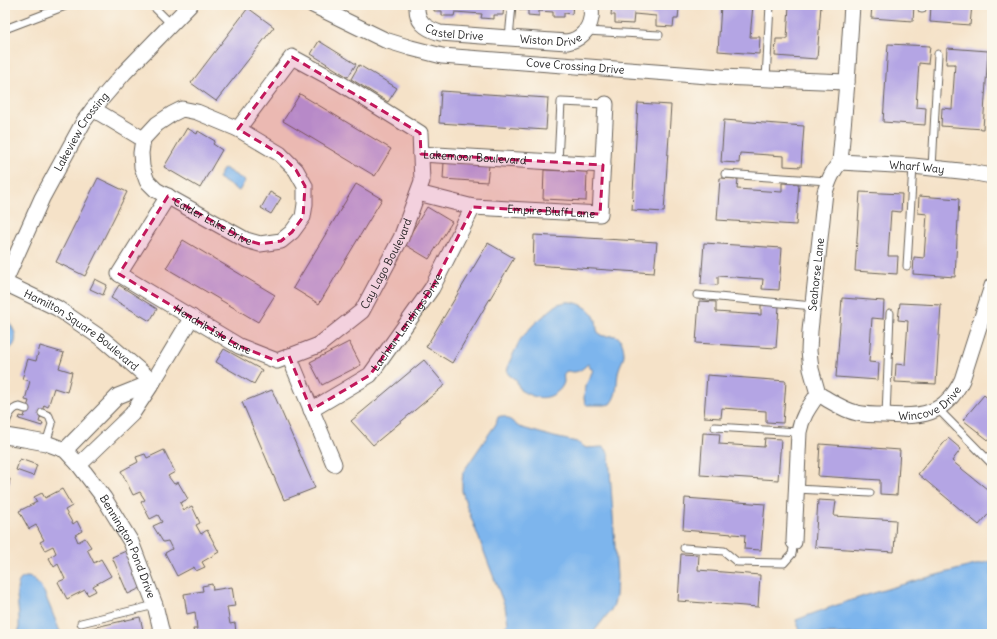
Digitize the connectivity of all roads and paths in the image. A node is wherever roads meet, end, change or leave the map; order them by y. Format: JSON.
{"nodes":[{"id":1,"x":68,"y":5,"type":"edge"},
{"id":2,"x":152,"y":5,"type":"edge"},
{"id":3,"x":190,"y":5,"type":"edge"},
{"id":4,"x":313,"y":5,"type":"edge"},
{"id":5,"x":417,"y":5,"type":"edge"},
{"id":6,"x":512,"y":5,"type":"edge"},
{"id":7,"x":591,"y":5,"type":"edge"},
{"id":8,"x":770,"y":5,"type":"edge"},
{"id":9,"x":852,"y":5,"type":"edge"},
{"id":10,"x":171,"y":24,"type":"junction"},
{"id":11,"x":5,"y":29,"type":"edge"},
{"id":12,"x":586,"y":31,"type":"junction"},
{"id":13,"x":659,"y":34,"type":"dead end"},
{"id":14,"x":509,"y":38,"type":"junction"},
{"id":15,"x":938,"y":54,"type":"dead end"},
{"id":16,"x":766,"y":79,"type":"junction"},
{"id":17,"x":847,"y":82,"type":"junction"},
{"id":18,"x":606,"y":104,"type":"joint"},
{"id":19,"x":93,"y":109,"type":"junction"},
{"id":20,"x":238,"y":129,"type":"junction"},
{"id":21,"x":144,"y":139,"type":"junction"},
{"id":22,"x":421,"y":154,"type":"junction"},
{"id":23,"x":558,"y":162,"type":"junction"},
{"id":24,"x":840,"y":162,"type":"junction"},
{"id":25,"x":603,"y":164,"type":"junction"},
{"id":26,"x":913,"y":166,"type":"junction"},
{"id":27,"x":932,"y":168,"type":"junction"},
{"id":28,"x":725,"y":174,"type":"dead end"},
{"id":29,"x":992,"y":176,"type":"edge"},
{"id":30,"x":828,"y":181,"type":"junction"},
{"id":31,"x":418,"y":193,"type":"junction"},
{"id":32,"x":168,"y":196,"type":"junction"},
{"id":33,"x":473,"y":207,"type":"junction"},
{"id":34,"x":907,"y":266,"type":"dead end"},
{"id":35,"x":5,"y":282,"type":"edge"},
{"id":36,"x":992,"y":286,"type":"edge"},
{"id":37,"x":697,"y":294,"type":"dead end"},
{"id":38,"x":813,"y":306,"type":"junction"},
{"id":39,"x":890,"y":313,"type":"dead end"},
{"id":40,"x":192,"y":317,"type":"junction"},
{"id":41,"x":987,"y":318,"type":"edge"},
{"id":42,"x":289,"y":356,"type":"junction"},
{"id":43,"x":153,"y":382,"type":"junction"},
{"id":44,"x":818,"y":394,"type":"junction"},
{"id":45,"x":26,"y":409,"type":"dead end"},
{"id":46,"x":938,"y":409,"type":"junction"},
{"id":47,"x":312,"y":410,"type":"junction"},
{"id":48,"x":42,"y":413,"type":"dead end"},
{"id":49,"x":886,"y":416,"type":"junction"},
{"id":50,"x":5,"y":427,"type":"edge"},
{"id":51,"x":715,"y":427,"type":"dead end"},
{"id":52,"x":799,"y":432,"type":"junction"},
{"id":53,"x":5,"y":436,"type":"edge"},
{"id":54,"x":46,"y":443,"type":"junction"},
{"id":55,"x":65,"y":450,"type":"junction"},
{"id":56,"x":334,"y":464,"type":"dead end"},
{"id":57,"x":992,"y":464,"type":"edge"},
{"id":58,"x":79,"y":465,"type":"junction"},
{"id":59,"x":797,"y":489,"type":"junction"},
{"id":60,"x":870,"y":493,"type":"dead end"},
{"id":61,"x":794,"y":542,"type":"joint"},
{"id":62,"x":684,"y":548,"type":"dead end"},
{"id":63,"x":155,"y":605,"type":"junction"},
{"id":64,"x":81,"y":623,"type":"dead end"},
{"id":65,"x":162,"y":634,"type":"edge"}],
"edges":[{"from":1,"to":11,"type":"lane"},
{"from":2,"to":10,"type":"lane"},
{"from":3,"to":10,"type":"street","name":"Lakeview Crossing"},
{"from":4,"to":16,"type":"street","name":"Cove Crossing Drive"},
{"from":5,"to":14,"type":"street","name":"Castel Drive"},
{"from":6,"to":14,"type":"lane"},
{"from":7,"to":12,"type":"street","name":"Wiston Drive"},
{"from":8,"to":16,"type":"lane"},
{"from":9,"to":17,"type":"street","name":"Seahorse Lane"},
{"from":10,"to":19,"type":"street","name":"Lakeview Crossing"},
{"from":12,"to":13,"type":"lane"},
{"from":12,"to":14,"type":"street","name":"Wiston Drive"},
{"from":15,"to":27,"type":"lane"},
{"from":16,"to":17,"type":"street","name":"Cove Crossing Drive"},
{"from":17,"to":24,"type":"street","name":"Seahorse Lane"},
{"from":18,"to":23,"type":"lane"},
{"from":18,"to":25,"type":"street","name":"Empire Bluff Lane"},
{"from":19,"to":21,"type":"street"},
{"from":19,"to":35,"type":"street","name":"Lakeview Crossing"},
{"from":20,"to":21,"type":"street","name":"Calder Lake Drive"},
{"from":20,"to":22,"type":"street","name":"Lakemoor Boulevard"},
{"from":20,"to":32,"type":"street","name":"Calder Lake Drive"},
{"from":21,"to":32,"type":"street","name":"Calder Lake Drive"},
{"from":22,"to":23,"type":"street","name":"Lakemoor Boulevard"},
{"from":22,"to":31,"type":"street","name":"Cay Lago Boulevard"},
{"from":23,"to":25,"type":"street","name":"Lakemoor Boulevard"},
{"from":24,"to":26,"type":"street","name":"Wharf Way"},
{"from":24,"to":30,"type":"street","name":"Seahorse Lane"},
{"from":25,"to":33,"type":"street","name":"Empire Bluff Lane"},
{"from":26,"to":27,"type":"street","name":"Wharf Way"},
{"from":26,"to":34,"type":"lane"},
{"from":27,"to":29,"type":"street","name":"Wharf Way"},
{"from":28,"to":30,"type":"lane"},
{"from":30,"to":38,"type":"street","name":"Seahorse Lane"},
{"from":31,"to":33,"type":"street","name":"Empire Bluff Lane"},
{"from":31,"to":42,"type":"street","name":"Cay Lago Boulevard"},
{"from":32,"to":40,"type":"street","name":"Hendrik Isle Lane"},
{"from":33,"to":47,"type":"street","name":"Lachlan Landings Drive"},
{"from":35,"to":43,"type":"street","name":"Hamilton Square Boulevard"},
{"from":36,"to":41,"type":"street","name":"Wincove Drive"},
{"from":37,"to":38,"type":"lane"},
{"from":38,"to":44,"type":"street","name":"Seahorse Lane"},
{"from":39,"to":49,"type":"lane"},
{"from":40,"to":42,"type":"street","name":"Hendrik Isle Lane"},
{"from":40,"to":43,"type":"street"},
{"from":41,"to":46,"type":"street","name":"Wincove Drive"},
{"from":42,"to":47,"type":"street"},
{"from":43,"to":55,"type":"street"},
{"from":43,"to":58,"type":"street"},
{"from":44,"to":49,"type":"street","name":"Wincove Drive"},
{"from":44,"to":52,"type":"street"},
{"from":45,"to":50,"type":"lane"},
{"from":46,"to":49,"type":"street","name":"Wincove Drive"},
{"from":46,"to":57,"type":"lane"},
{"from":47,"to":56,"type":"street"},
{"from":48,"to":54,"type":"lane"},
{"from":51,"to":52,"type":"lane"},
{"from":52,"to":59,"type":"street"},
{"from":53,"to":54,"type":"street"},
{"from":54,"to":55,"type":"street"},
{"from":55,"to":58,"type":"street","name":"Bennington Pond Drive"},
{"from":58,"to":63,"type":"street","name":"Bennington Pond Drive"},
{"from":59,"to":60,"type":"lane"},
{"from":59,"to":61,"type":"street"},
{"from":61,"to":62,"type":"lane"},
{"from":63,"to":64,"type":"lane"},
{"from":63,"to":65,"type":"street","name":"Bennington Pond Drive"}]}
